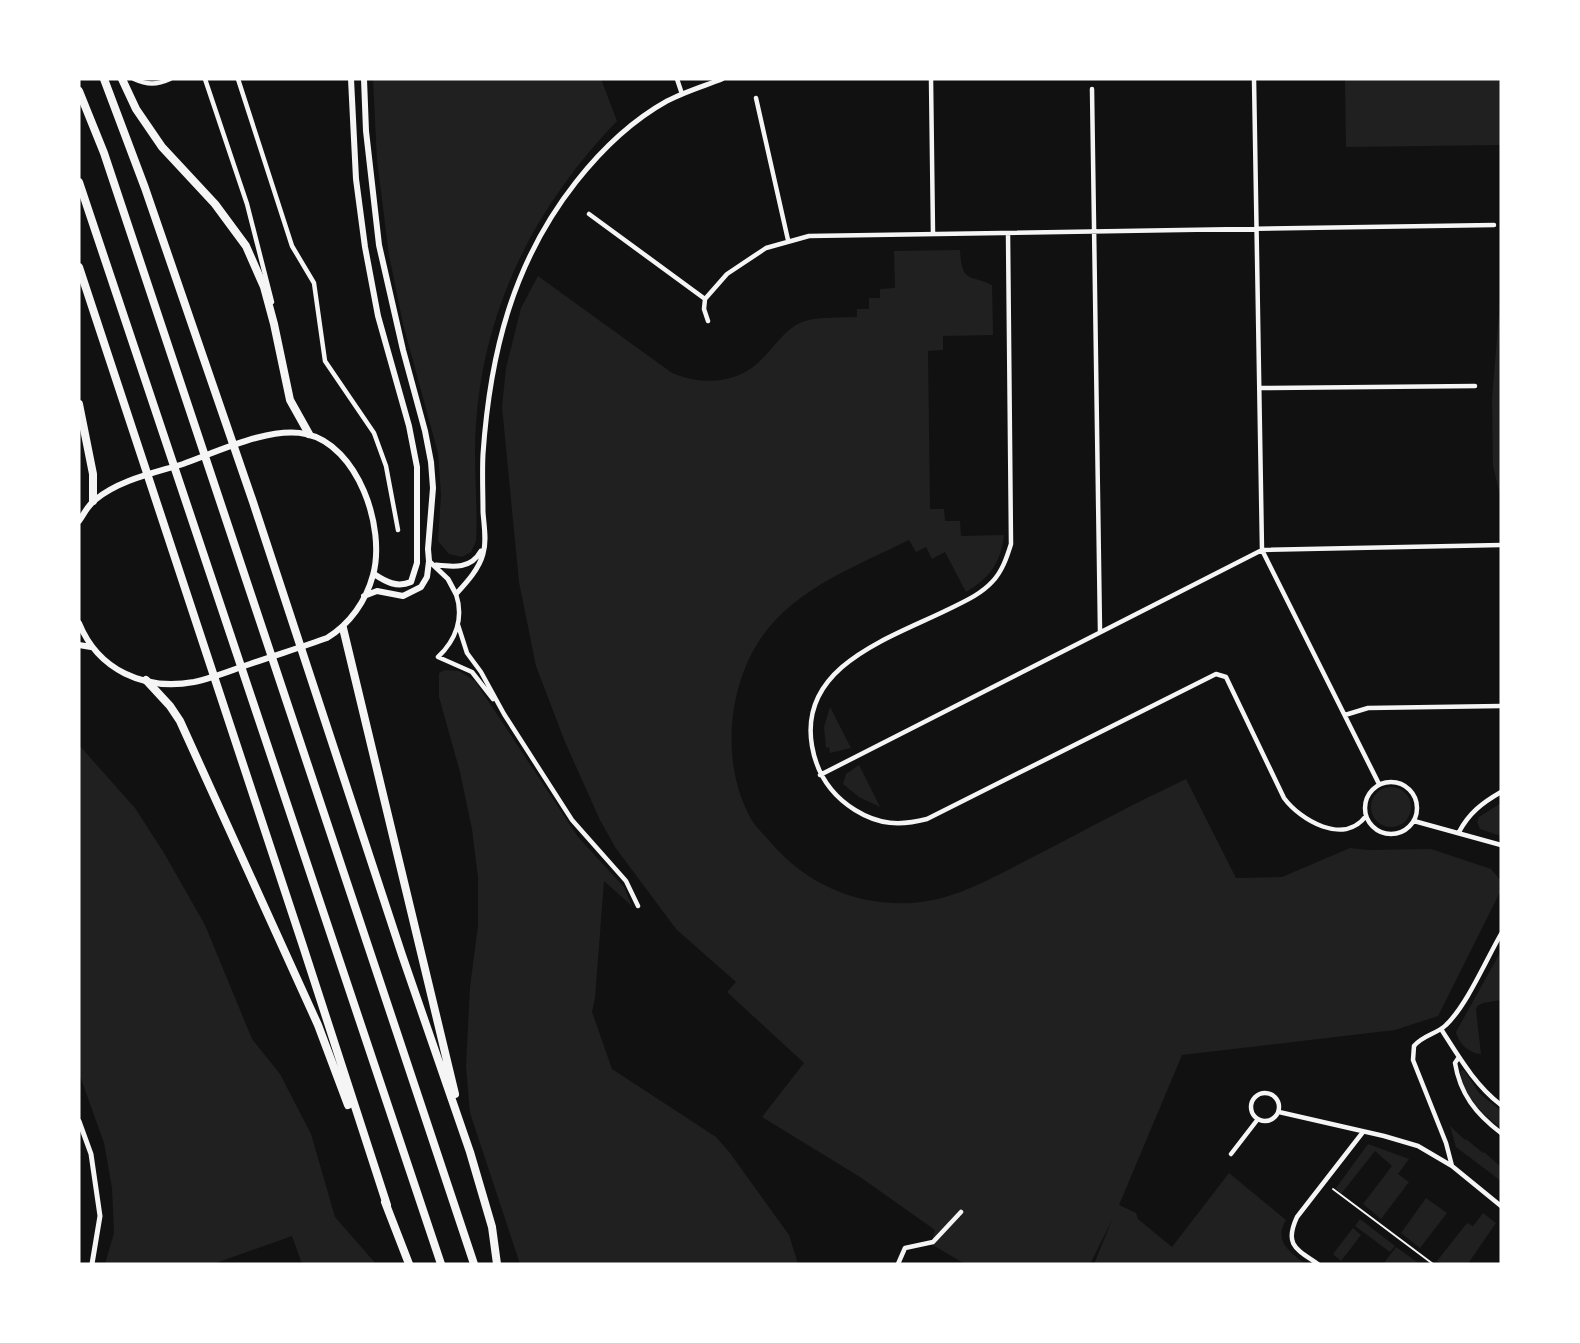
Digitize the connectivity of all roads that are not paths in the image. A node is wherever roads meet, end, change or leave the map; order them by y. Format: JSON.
{"nodes":[{"id":1,"x":104,"y":79,"type":"edge"},
{"id":2,"x":122,"y":79,"type":"edge"},
{"id":3,"x":134,"y":79,"type":"edge"},
{"id":4,"x":170,"y":79,"type":"edge"},
{"id":5,"x":205,"y":79,"type":"edge"},
{"id":6,"x":238,"y":79,"type":"edge"},
{"id":7,"x":351,"y":79,"type":"edge"},
{"id":8,"x":365,"y":79,"type":"edge"},
{"id":9,"x":677,"y":79,"type":"edge"},
{"id":10,"x":722,"y":79,"type":"edge"},
{"id":11,"x":931,"y":79,"type":"edge"},
{"id":12,"x":1254,"y":79,"type":"edge"},
{"id":13,"x":1092,"y":89,"type":"dead end"},
{"id":14,"x":79,"y":91,"type":"edge"},
{"id":15,"x":682,"y":94,"type":"junction"},
{"id":16,"x":756,"y":98,"type":"dead end"},
{"id":17,"x":79,"y":182,"type":"edge"},
{"id":18,"x":589,"y":214,"type":"dead end"},
{"id":19,"x":1494,"y":225,"type":"dead end"},
{"id":20,"x":1257,"y":229,"type":"junction"},
{"id":21,"x":1095,"y":232,"type":"junction"},
{"id":22,"x":1007,"y":233,"type":"junction"},
{"id":23,"x":933,"y":234,"type":"junction"},
{"id":24,"x":788,"y":240,"type":"junction"},
{"id":25,"x":79,"y":267,"type":"edge"},
{"id":26,"x":705,"y":299,"type":"junction"},
{"id":27,"x":708,"y":320,"type":"dead end"},
{"id":28,"x":274,"y":324,"type":"junction"},
{"id":29,"x":1475,"y":386,"type":"dead end"},
{"id":30,"x":1260,"y":388,"type":"junction"},
{"id":31,"x":79,"y":404,"type":"edge"},
{"id":32,"x":309,"y":434,"type":"junction"},
{"id":33,"x":93,"y":501,"type":"junction"},
{"id":34,"x":79,"y":521,"type":"edge"},
{"id":35,"x":398,"y":530,"type":"dead end"},
{"id":36,"x":485,"y":545,"type":"junction"},
{"id":37,"x":1501,"y":545,"type":"edge"},
{"id":38,"x":1262,"y":550,"type":"junction"},
{"id":39,"x":433,"y":563,"type":"junction"},
{"id":40,"x":373,"y":574,"type":"junction"},
{"id":41,"x":456,"y":594,"type":"junction"},
{"id":42,"x":364,"y":596,"type":"junction"},
{"id":43,"x":79,"y":623,"type":"edge"},
{"id":44,"x":458,"y":625,"type":"junction"},
{"id":45,"x":343,"y":628,"type":"junction"},
{"id":46,"x":1100,"y":631,"type":"junction"},
{"id":47,"x":79,"y":645,"type":"edge"},
{"id":48,"x":91,"y":647,"type":"junction"},
{"id":49,"x":146,"y":680,"type":"junction"},
{"id":50,"x":1501,"y":706,"type":"edge"},
{"id":51,"x":504,"y":714,"type":"junction"},
{"id":52,"x":1345,"y":715,"type":"junction"},
{"id":53,"x":820,"y":775,"type":"junction"},
{"id":54,"x":1379,"y":784,"type":"junction"},
{"id":55,"x":1501,"y":792,"type":"edge"},
{"id":56,"x":1366,"y":816,"type":"junction"},
{"id":57,"x":1414,"y":821,"type":"junction"},
{"id":58,"x":1459,"y":832,"type":"junction"},
{"id":59,"x":1501,"y":845,"type":"edge"},
{"id":60,"x":638,"y":906,"type":"dead end"},
{"id":61,"x":1501,"y":934,"type":"edge"},
{"id":62,"x":1441,"y":1029,"type":"junction"},
{"id":63,"x":1459,"y":1058,"type":"junction"},
{"id":64,"x":1501,"y":1105,"type":"edge"},
{"id":65,"x":1279,"y":1112,"type":"junction"},
{"id":66,"x":1258,"y":1119,"type":"junction"},
{"id":67,"x":79,"y":1121,"type":"edge"},
{"id":68,"x":1363,"y":1132,"type":"junction"},
{"id":69,"x":1501,"y":1132,"type":"edge"},
{"id":70,"x":470,"y":1152,"type":"junction"},
{"id":71,"x":1231,"y":1154,"type":"dead end"},
{"id":72,"x":1452,"y":1166,"type":"junction"},
{"id":73,"x":387,"y":1205,"type":"junction"},
{"id":74,"x":1501,"y":1206,"type":"edge"},
{"id":75,"x":961,"y":1212,"type":"dead end"},
{"id":76,"x":92,"y":1264,"type":"edge"},
{"id":77,"x":409,"y":1264,"type":"edge"},
{"id":78,"x":441,"y":1264,"type":"edge"},
{"id":79,"x":474,"y":1264,"type":"edge"},
{"id":80,"x":497,"y":1264,"type":"edge"},
{"id":81,"x":898,"y":1264,"type":"edge"},
{"id":82,"x":1318,"y":1264,"type":"edge"}],
"edges":[{"from":1,"to":70,"type":"highway"},
{"from":2,"to":28,"type":"highway"},
{"from":3,"to":4,"type":"street"},
{"from":5,"to":28,"type":"street"},
{"from":6,"to":35,"type":"street"},
{"from":7,"to":40,"type":"main road"},
{"from":8,"to":39,"type":"main road"},
{"from":9,"to":15,"type":"street"},
{"from":10,"to":15,"type":"street"},
{"from":11,"to":23,"type":"street"},
{"from":12,"to":20,"type":"street"},
{"from":13,"to":21,"type":"street"},
{"from":14,"to":79,"type":"highway"},
{"from":15,"to":36,"type":"street"},
{"from":16,"to":24,"type":"street"},
{"from":17,"to":78,"type":"highway"},
{"from":18,"to":26,"type":"street"},
{"from":19,"to":20,"type":"street"},
{"from":20,"to":21,"type":"street"},
{"from":20,"to":30,"type":"street"},
{"from":21,"to":22,"type":"street"},
{"from":21,"to":46,"type":"street"},
{"from":22,"to":23,"type":"street"},
{"from":22,"to":53,"type":"street"},
{"from":23,"to":24,"type":"street"},
{"from":24,"to":26,"type":"street"},
{"from":25,"to":73,"type":"highway"},
{"from":26,"to":27,"type":"street"},
{"from":28,"to":32,"type":"highway"},
{"from":29,"to":30,"type":"street"},
{"from":30,"to":38,"type":"street"},
{"from":31,"to":33,"type":"highway"},
{"from":32,"to":33,"type":"main road"},
{"from":32,"to":40,"type":"main road"},
{"from":33,"to":34,"type":"main road"},
{"from":36,"to":39,"type":"street"},
{"from":36,"to":41,"type":"street"},
{"from":37,"to":38,"type":"street"},
{"from":38,"to":46,"type":"street"},
{"from":38,"to":52,"type":"street"},
{"from":39,"to":41,"type":"street"},
{"from":39,"to":42,"type":"main road"},
{"from":40,"to":42,"type":"main road"},
{"from":41,"to":44,"type":"street"},
{"from":42,"to":45,"type":"main road"},
{"from":43,"to":48,"type":"main road"},
{"from":44,"to":51,"type":"street"},
{"from":44,"to":51,"type":"street"},
{"from":45,"to":49,"type":"main road"},
{"from":45,"to":70,"type":"highway"},
{"from":46,"to":53,"type":"street"},
{"from":47,"to":48,"type":"main road"},
{"from":48,"to":49,"type":"main road"},
{"from":49,"to":73,"type":"highway"},
{"from":50,"to":52,"type":"street"},
{"from":51,"to":60,"type":"street"},
{"from":52,"to":54,"type":"street"},
{"from":53,"to":56,"type":"street"},
{"from":54,"to":56,"type":"street"},
{"from":54,"to":57,"type":"street"},
{"from":55,"to":58,"type":"street"},
{"from":56,"to":57,"type":"street"},
{"from":57,"to":58,"type":"street"},
{"from":58,"to":59,"type":"street"},
{"from":61,"to":62,"type":"street"},
{"from":62,"to":63,"type":"street"},
{"from":62,"to":72,"type":"street"},
{"from":63,"to":64,"type":"street"},
{"from":63,"to":69,"type":"street"},
{"from":65,"to":66,"type":"street"},
{"from":65,"to":66,"type":"street"},
{"from":65,"to":68,"type":"street"},
{"from":66,"to":71,"type":"street"},
{"from":67,"to":76,"type":"street"},
{"from":68,"to":72,"type":"street"},
{"from":68,"to":82,"type":"street"},
{"from":70,"to":80,"type":"highway"},
{"from":72,"to":74,"type":"street"},
{"from":73,"to":77,"type":"highway"},
{"from":75,"to":81,"type":"street"}]}
